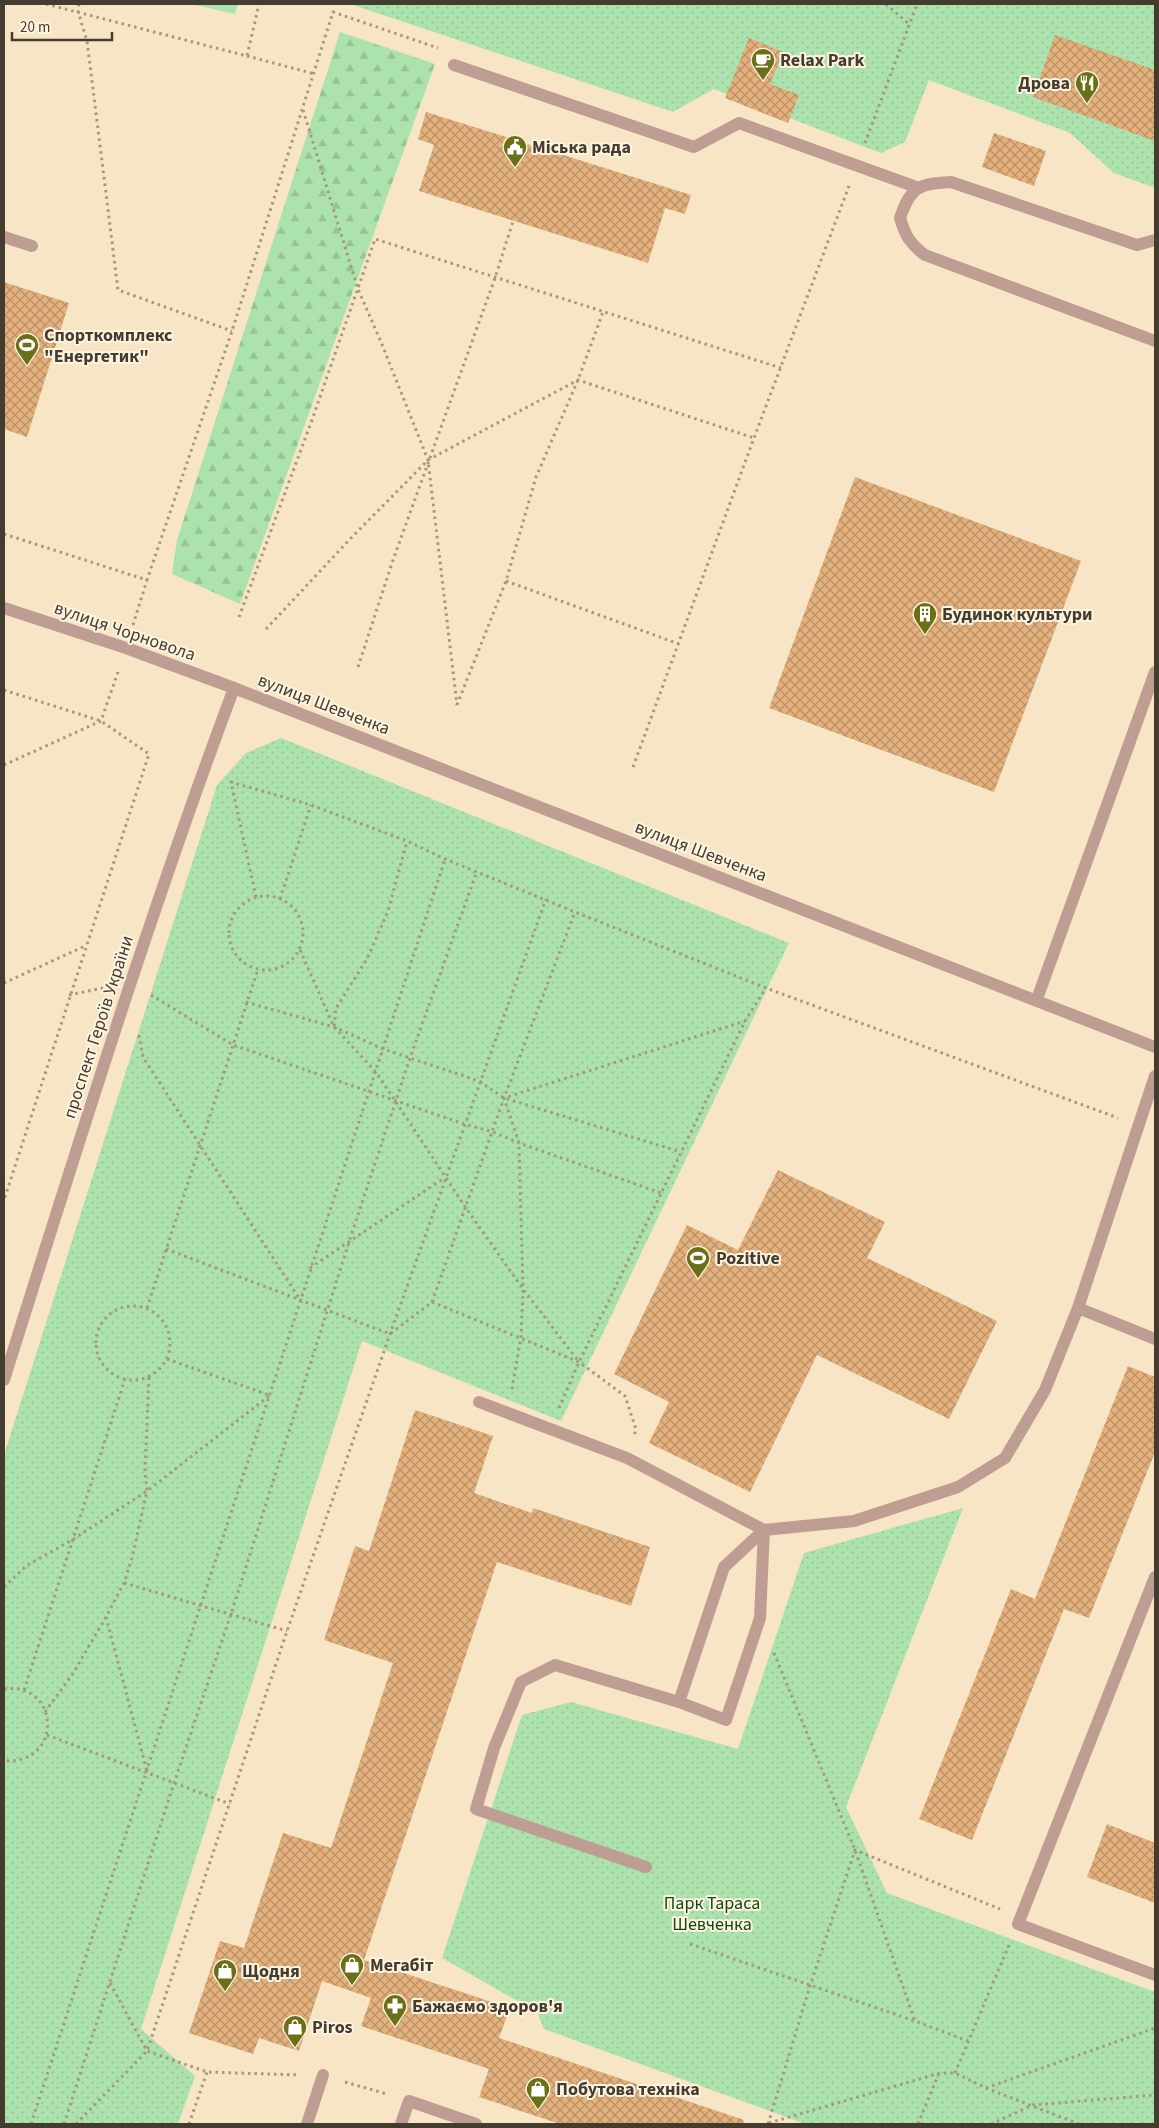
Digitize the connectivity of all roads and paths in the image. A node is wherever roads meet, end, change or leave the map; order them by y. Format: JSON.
{"nodes":[{"id":1,"x":46,"y":4,"type":"edge"},
{"id":2,"x":80,"y":4,"type":"edge"},
{"id":3,"x":259,"y":4,"type":"edge"},
{"id":4,"x":886,"y":4,"type":"edge"},
{"id":5,"x":917,"y":4,"type":"edge"},
{"id":6,"x":78,"y":11,"type":"junction"},
{"id":7,"x":333,"y":12,"type":"dead end"},
{"id":8,"x":910,"y":25,"type":"junction"},
{"id":9,"x":247,"y":56,"type":"junction"},
{"id":10,"x":454,"y":65,"type":"dead end"},
{"id":11,"x":314,"y":74,"type":"junction"},
{"id":12,"x":302,"y":110,"type":"junction"},
{"id":13,"x":857,"y":166,"type":"junction"},
{"id":14,"x":919,"y":188,"type":"junction"},
{"id":15,"x":513,"y":221,"type":"dead end"},
{"id":16,"x":4,"y":237,"type":"edge"},
{"id":17,"x":1155,"y":240,"type":"edge"},
{"id":18,"x":32,"y":246,"type":"dead end"},
{"id":19,"x":495,"y":278,"type":"junction"},
{"id":20,"x":358,"y":289,"type":"junction"},
{"id":21,"x":603,"y":312,"type":"junction"},
{"id":22,"x":232,"y":331,"type":"junction"},
{"id":23,"x":1155,"y":340,"type":"edge"},
{"id":24,"x":781,"y":368,"type":"junction"},
{"id":25,"x":578,"y":380,"type":"junction"},
{"id":26,"x":754,"y":438,"type":"junction"},
{"id":27,"x":428,"y":460,"type":"junction"},
{"id":28,"x":4,"y":534,"type":"edge"},
{"id":29,"x":147,"y":580,"type":"junction"},
{"id":30,"x":506,"y":581,"type":"junction"},
{"id":31,"x":4,"y":608,"type":"edge"},
{"id":32,"x":239,"y":617,"type":"dead end"},
{"id":33,"x":266,"y":629,"type":"dead end"},
{"id":34,"x":679,"y":644,"type":"junction"},
{"id":35,"x":126,"y":648,"type":"junction"},
{"id":36,"x":358,"y":667,"type":"dead end"},
{"id":37,"x":1155,"y":672,"type":"edge"},
{"id":38,"x":234,"y":688,"type":"junction"},
{"id":39,"x":4,"y":690,"type":"edge"},
{"id":40,"x":101,"y":721,"type":"junction"},
{"id":41,"x":4,"y":765,"type":"edge"},
{"id":42,"x":634,"y":767,"type":"dead end"},
{"id":43,"x":311,"y":805,"type":"junction"},
{"id":44,"x":407,"y":840,"type":"junction"},
{"id":45,"x":445,"y":859,"type":"junction"},
{"id":46,"x":478,"y":871,"type":"junction"},
{"id":47,"x":256,"y":897,"type":"junction"},
{"id":48,"x":280,"y":898,"type":"junction"},
{"id":49,"x":546,"y":899,"type":"junction"},
{"id":50,"x":575,"y":912,"type":"junction"},
{"id":51,"x":85,"y":945,"type":"junction"},
{"id":52,"x":300,"y":950,"type":"junction"},
{"id":53,"x":258,"y":969,"type":"junction"},
{"id":54,"x":130,"y":983,"type":"junction"},
{"id":55,"x":4,"y":984,"type":"edge"},
{"id":56,"x":766,"y":988,"type":"junction"},
{"id":57,"x":69,"y":995,"type":"junction"},
{"id":58,"x":1037,"y":999,"type":"junction"},
{"id":59,"x":246,"y":1002,"type":"junction"},
{"id":60,"x":745,"y":1021,"type":"junction"},
{"id":61,"x":334,"y":1027,"type":"junction"},
{"id":62,"x":138,"y":1029,"type":"dead end"},
{"id":63,"x":233,"y":1045,"type":"junction"},
{"id":64,"x":1155,"y":1047,"type":"edge"},
{"id":65,"x":384,"y":1049,"type":"junction"},
{"id":66,"x":410,"y":1058,"type":"junction"},
{"id":67,"x":376,"y":1072,"type":"junction"},
{"id":68,"x":1155,"y":1076,"type":"edge"},
{"id":69,"x":479,"y":1081,"type":"junction"},
{"id":70,"x":369,"y":1091,"type":"junction"},
{"id":71,"x":504,"y":1098,"type":"junction"},
{"id":72,"x":396,"y":1100,"type":"junction"},
{"id":73,"x":464,"y":1124,"type":"junction"},
{"id":74,"x":1138,"y":1125,"type":"junction"},
{"id":75,"x":493,"y":1132,"type":"junction"},
{"id":76,"x":519,"y":1143,"type":"junction"},
{"id":77,"x":200,"y":1145,"type":"junction"},
{"id":78,"x":682,"y":1152,"type":"junction"},
{"id":79,"x":445,"y":1177,"type":"junction"},
{"id":80,"x":661,"y":1193,"type":"junction"},
{"id":81,"x":4,"y":1200,"type":"edge"},
{"id":82,"x":466,"y":1208,"type":"junction"},
{"id":83,"x":349,"y":1242,"type":"junction"},
{"id":84,"x":166,"y":1249,"type":"junction"},
{"id":85,"x":310,"y":1268,"type":"junction"},
{"id":86,"x":523,"y":1289,"type":"junction"},
{"id":87,"x":300,"y":1298,"type":"junction"},
{"id":88,"x":432,"y":1302,"type":"junction"},
{"id":89,"x":147,"y":1308,"type":"junction"},
{"id":90,"x":1078,"y":1308,"type":"junction"},
{"id":91,"x":328,"y":1309,"type":"junction"},
{"id":92,"x":390,"y":1334,"type":"junction"},
{"id":93,"x":521,"y":1337,"type":"junction"},
{"id":94,"x":1155,"y":1339,"type":"edge"},
{"id":95,"x":167,"y":1359,"type":"junction"},
{"id":96,"x":579,"y":1362,"type":"junction"},
{"id":97,"x":149,"y":1376,"type":"junction"},
{"id":98,"x":125,"y":1379,"type":"junction"},
{"id":99,"x":4,"y":1380,"type":"edge"},
{"id":100,"x":269,"y":1395,"type":"junction"},
{"id":101,"x":479,"y":1402,"type":"dead end"},
{"id":102,"x":508,"y":1412,"type":"junction"},
{"id":103,"x":550,"y":1429,"type":"junction"},
{"id":104,"x":627,"y":1458,"type":"junction"},
{"id":105,"x":147,"y":1491,"type":"junction"},
{"id":106,"x":764,"y":1530,"type":"junction"},
{"id":107,"x":72,"y":1540,"type":"junction"},
{"id":108,"x":1155,"y":1577,"type":"edge"},
{"id":109,"x":124,"y":1583,"type":"junction"},
{"id":110,"x":4,"y":1587,"type":"edge"},
{"id":111,"x":202,"y":1604,"type":"junction"},
{"id":112,"x":231,"y":1614,"type":"junction"},
{"id":113,"x":106,"y":1617,"type":"junction"},
{"id":114,"x":760,"y":1618,"type":"junction"},
{"id":115,"x":287,"y":1631,"type":"junction"},
{"id":116,"x":4,"y":1688,"type":"edge"},
{"id":117,"x":24,"y":1690,"type":"junction"},
{"id":118,"x":679,"y":1702,"type":"junction"},
{"id":119,"x":46,"y":1712,"type":"junction"},
{"id":120,"x":47,"y":1735,"type":"junction"},
{"id":121,"x":4,"y":1761,"type":"edge"},
{"id":122,"x":147,"y":1772,"type":"junction"},
{"id":123,"x":174,"y":1783,"type":"junction"},
{"id":124,"x":230,"y":1804,"type":"junction"},
{"id":125,"x":855,"y":1850,"type":"junction"},
{"id":126,"x":646,"y":1867,"type":"dead end"},
{"id":127,"x":1020,"y":1921,"type":"junction"},
{"id":128,"x":690,"y":1944,"type":"dead end"},
{"id":129,"x":1155,"y":1975,"type":"edge"},
{"id":130,"x":109,"y":1982,"type":"junction"},
{"id":131,"x":810,"y":1986,"type":"junction"},
{"id":132,"x":915,"y":2021,"type":"junction"},
{"id":133,"x":1155,"y":2028,"type":"edge"},
{"id":134,"x":968,"y":2041,"type":"junction"},
{"id":135,"x":147,"y":2051,"type":"junction"},
{"id":136,"x":207,"y":2072,"type":"junction"},
{"id":137,"x":940,"y":2073,"type":"junction"},
{"id":138,"x":956,"y":2073,"type":"junction"},
{"id":139,"x":323,"y":2075,"type":"junction"},
{"id":140,"x":986,"y":2088,"type":"junction"},
{"id":141,"x":1155,"y":2096,"type":"edge"},
{"id":142,"x":409,"y":2101,"type":"junction"},
{"id":143,"x":1033,"y":2106,"type":"junction"},
{"id":144,"x":31,"y":2124,"type":"edge"},
{"id":145,"x":64,"y":2124,"type":"edge"},
{"id":146,"x":76,"y":2124,"type":"edge"},
{"id":147,"x":189,"y":2124,"type":"edge"},
{"id":148,"x":308,"y":2124,"type":"edge"},
{"id":149,"x":401,"y":2124,"type":"edge"},
{"id":150,"x":476,"y":2124,"type":"edge"},
{"id":151,"x":768,"y":2124,"type":"edge"},
{"id":152,"x":774,"y":2124,"type":"edge"},
{"id":153,"x":918,"y":2124,"type":"edge"},
{"id":154,"x":991,"y":2124,"type":"edge"},
{"id":155,"x":1079,"y":2124,"type":"edge"}],
"edges":[{"from":1,"to":6,"type":"path"},
{"from":2,"to":6,"type":"path"},
{"from":3,"to":9,"type":"path"},
{"from":4,"to":8,"type":"path"},
{"from":5,"to":8,"type":"path"},
{"from":6,"to":9,"type":"path"},
{"from":6,"to":22,"type":"path"},
{"from":7,"to":11,"type":"path"},
{"from":8,"to":13,"type":"path"},
{"from":9,"to":11,"type":"path"},
{"from":10,"to":13,"type":"street"},
{"from":11,"to":12,"type":"path"},
{"from":12,"to":20,"type":"path"},
{"from":12,"to":22,"type":"path"},
{"from":13,"to":14,"type":"street"},
{"from":13,"to":24,"type":"path"},
{"from":14,"to":17,"type":"street"},
{"from":14,"to":23,"type":"street"},
{"from":15,"to":19,"type":"path"},
{"from":16,"to":18,"type":"street"},
{"from":19,"to":20,"type":"path"},
{"from":19,"to":21,"type":"path"},
{"from":19,"to":27,"type":"path"},
{"from":20,"to":27,"type":"path"},
{"from":20,"to":32,"type":"path"},
{"from":21,"to":24,"type":"path"},
{"from":21,"to":25,"type":"path"},
{"from":22,"to":29,"type":"path"},
{"from":24,"to":26,"type":"path"},
{"from":25,"to":26,"type":"path"},
{"from":25,"to":27,"type":"path"},
{"from":25,"to":30,"type":"path"},
{"from":26,"to":34,"type":"path"},
{"from":27,"to":30,"type":"path"},
{"from":27,"to":33,"type":"path"},
{"from":27,"to":36,"type":"path"},
{"from":28,"to":29,"type":"path"},
{"from":29,"to":35,"type":"path"},
{"from":30,"to":34,"type":"path"},
{"from":31,"to":35,"type":"street","name":"вулиця Чорновола"},
{"from":34,"to":42,"type":"path"},
{"from":35,"to":38,"type":"street","name":"вулиця Чорновола"},
{"from":35,"to":40,"type":"path"},
{"from":37,"to":58,"type":"street"},
{"from":38,"to":54,"type":"street","name":"проспект Героїв України"},
{"from":38,"to":58,"type":"street","name":"вулиця Шевченка"},
{"from":39,"to":40,"type":"path"},
{"from":40,"to":41,"type":"path"},
{"from":40,"to":51,"type":"path"},
{"from":43,"to":44,"type":"path"},
{"from":43,"to":47,"type":"path"},
{"from":43,"to":48,"type":"path"},
{"from":44,"to":45,"type":"path"},
{"from":44,"to":61,"type":"path"},
{"from":45,"to":46,"type":"path"},
{"from":45,"to":65,"type":"path"},
{"from":46,"to":49,"type":"path"},
{"from":46,"to":66,"type":"path"},
{"from":47,"to":48,"type":"path"},
{"from":47,"to":53,"type":"path"},
{"from":48,"to":52,"type":"path"},
{"from":49,"to":50,"type":"path"},
{"from":49,"to":69,"type":"path"},
{"from":50,"to":56,"type":"path"},
{"from":50,"to":71,"type":"path"},
{"from":51,"to":55,"type":"path"},
{"from":51,"to":57,"type":"path"},
{"from":52,"to":53,"type":"path"},
{"from":52,"to":61,"type":"path"},
{"from":53,"to":59,"type":"path"},
{"from":54,"to":57,"type":"path"},
{"from":54,"to":63,"type":"path"},
{"from":54,"to":99,"type":"street","name":"проспект Героїв України"},
{"from":56,"to":60,"type":"path"},
{"from":56,"to":74,"type":"path"},
{"from":57,"to":81,"type":"path"},
{"from":58,"to":64,"type":"street","name":"вулиця Шевченка"},
{"from":59,"to":61,"type":"path"},
{"from":59,"to":63,"type":"path"},
{"from":60,"to":71,"type":"path"},
{"from":60,"to":78,"type":"path"},
{"from":61,"to":65,"type":"path"},
{"from":61,"to":67,"type":"path"},
{"from":62,"to":77,"type":"path"},
{"from":63,"to":70,"type":"path"},
{"from":63,"to":77,"type":"path"},
{"from":65,"to":66,"type":"path"},
{"from":65,"to":67,"type":"path"},
{"from":66,"to":69,"type":"path"},
{"from":66,"to":72,"type":"path"},
{"from":67,"to":70,"type":"path"},
{"from":67,"to":72,"type":"path"},
{"from":68,"to":74,"type":"street"},
{"from":69,"to":71,"type":"path"},
{"from":69,"to":73,"type":"path"},
{"from":70,"to":72,"type":"path"},
{"from":70,"to":85,"type":"path"},
{"from":71,"to":75,"type":"path"},
{"from":71,"to":76,"type":"path"},
{"from":71,"to":78,"type":"path"},
{"from":72,"to":73,"type":"path"},
{"from":72,"to":79,"type":"path"},
{"from":72,"to":83,"type":"path"},
{"from":73,"to":75,"type":"path"},
{"from":73,"to":79,"type":"path"},
{"from":74,"to":90,"type":"street"},
{"from":75,"to":76,"type":"path"},
{"from":75,"to":82,"type":"path"},
{"from":76,"to":80,"type":"path"},
{"from":76,"to":86,"type":"path"},
{"from":77,"to":84,"type":"path"},
{"from":77,"to":87,"type":"path"},
{"from":78,"to":80,"type":"path"},
{"from":79,"to":82,"type":"path"},
{"from":79,"to":83,"type":"path"},
{"from":79,"to":92,"type":"path"},
{"from":80,"to":96,"type":"path"},
{"from":82,"to":86,"type":"path"},
{"from":82,"to":88,"type":"path"},
{"from":83,"to":85,"type":"path"},
{"from":83,"to":91,"type":"path"},
{"from":84,"to":87,"type":"path"},
{"from":84,"to":89,"type":"path"},
{"from":85,"to":87,"type":"path"},
{"from":86,"to":93,"type":"path"},
{"from":86,"to":96,"type":"path"},
{"from":87,"to":91,"type":"path"},
{"from":87,"to":100,"type":"path"},
{"from":88,"to":92,"type":"path"},
{"from":88,"to":93,"type":"path"},
{"from":89,"to":95,"type":"path"},
{"from":89,"to":98,"type":"path"},
{"from":90,"to":94,"type":"street"},
{"from":90,"to":106,"type":"street"},
{"from":91,"to":92,"type":"path"},
{"from":91,"to":112,"type":"path"},
{"from":92,"to":115,"type":"path"},
{"from":93,"to":96,"type":"path"},
{"from":93,"to":102,"type":"path"},
{"from":95,"to":97,"type":"path"},
{"from":95,"to":100,"type":"path"},
{"from":96,"to":103,"type":"path"},
{"from":96,"to":104,"type":"path"},
{"from":97,"to":98,"type":"path"},
{"from":97,"to":105,"type":"path"},
{"from":98,"to":107,"type":"path"},
{"from":100,"to":105,"type":"path"},
{"from":100,"to":111,"type":"path"},
{"from":101,"to":102,"type":"street"},
{"from":102,"to":103,"type":"street"},
{"from":103,"to":104,"type":"street"},
{"from":104,"to":106,"type":"street"},
{"from":105,"to":107,"type":"path"},
{"from":105,"to":109,"type":"path"},
{"from":106,"to":114,"type":"street"},
{"from":106,"to":118,"type":"street"},
{"from":107,"to":110,"type":"path"},
{"from":107,"to":117,"type":"path"},
{"from":108,"to":127,"type":"street"},
{"from":109,"to":111,"type":"path"},
{"from":109,"to":113,"type":"path"},
{"from":111,"to":112,"type":"path"},
{"from":111,"to":122,"type":"path"},
{"from":112,"to":115,"type":"path"},
{"from":112,"to":123,"type":"path"},
{"from":113,"to":119,"type":"path"},
{"from":113,"to":122,"type":"path"},
{"from":114,"to":118,"type":"street"},
{"from":114,"to":125,"type":"path"},
{"from":115,"to":124,"type":"path"},
{"from":116,"to":117,"type":"path"},
{"from":117,"to":119,"type":"path"},
{"from":118,"to":126,"type":"street"},
{"from":119,"to":120,"type":"path"},
{"from":120,"to":121,"type":"path"},
{"from":120,"to":122,"type":"path"},
{"from":122,"to":123,"type":"path"},
{"from":122,"to":144,"type":"path"},
{"from":123,"to":124,"type":"path"},
{"from":123,"to":130,"type":"path"},
{"from":124,"to":135,"type":"path"},
{"from":125,"to":127,"type":"path"},
{"from":125,"to":131,"type":"path"},
{"from":125,"to":132,"type":"path"},
{"from":127,"to":129,"type":"street"},
{"from":127,"to":134,"type":"path"},
{"from":128,"to":131,"type":"path"},
{"from":130,"to":135,"type":"path"},
{"from":130,"to":145,"type":"path"},
{"from":131,"to":132,"type":"path"},
{"from":131,"to":151,"type":"path"},
{"from":132,"to":134,"type":"path"},
{"from":133,"to":140,"type":"path"},
{"from":134,"to":138,"type":"path"},
{"from":135,"to":136,"type":"path"},
{"from":135,"to":146,"type":"path"},
{"from":136,"to":139,"type":"path"},
{"from":136,"to":147,"type":"path"},
{"from":137,"to":138,"type":"path"},
{"from":137,"to":151,"type":"path"},
{"from":137,"to":153,"type":"path"},
{"from":138,"to":140,"type":"path"},
{"from":139,"to":142,"type":"path"},
{"from":139,"to":148,"type":"street"},
{"from":140,"to":143,"type":"path"},
{"from":141,"to":143,"type":"path"},
{"from":142,"to":149,"type":"street"},
{"from":142,"to":150,"type":"street"},
{"from":143,"to":154,"type":"path"},
{"from":143,"to":155,"type":"path"},
{"from":151,"to":152,"type":"path"}]}
